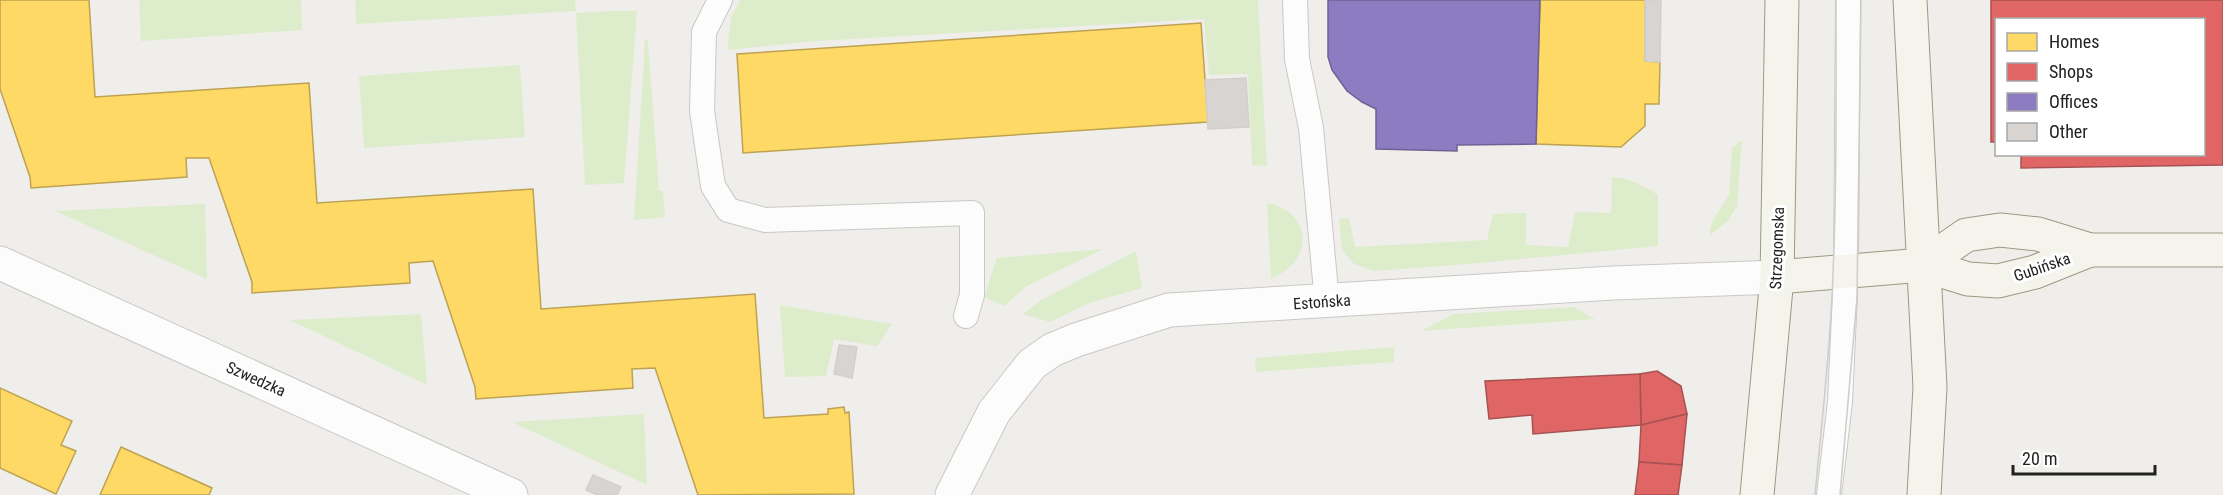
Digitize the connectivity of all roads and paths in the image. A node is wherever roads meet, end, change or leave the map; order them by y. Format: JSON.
{"nodes":[{"id":1,"x":720,"y":0,"type":"edge"},
{"id":2,"x":1294,"y":0,"type":"edge"},
{"id":3,"x":1782,"y":0,"type":"edge"},
{"id":4,"x":1848,"y":0,"type":"edge"},
{"id":5,"x":1911,"y":0,"type":"edge"},
{"id":6,"x":2090,"y":250,"type":"junction"},
{"id":7,"x":2223,"y":250,"type":"edge"},
{"id":8,"x":0,"y":263,"type":"edge"},
{"id":9,"x":1923,"y":265,"type":"junction"},
{"id":10,"x":1846,"y":272,"type":"junction"},
{"id":11,"x":1777,"y":277,"type":"junction"},
{"id":12,"x":1327,"y":302,"type":"junction"},
{"id":13,"x":966,"y":316,"type":"dead end"},
{"id":14,"x":511,"y":495,"type":"edge"},
{"id":15,"x":952,"y":495,"type":"edge"},
{"id":16,"x":1757,"y":495,"type":"edge"},
{"id":17,"x":1830,"y":495,"type":"edge"},
{"id":18,"x":1924,"y":495,"type":"edge"}],
"edges":[{"from":1,"to":13,"type":"lane"},
{"from":2,"to":12,"type":"lane"},
{"from":3,"to":11,"type":"main road","name":"Strzegomska"},
{"from":4,"to":10,"type":"lane"},
{"from":5,"to":9,"type":"main road"},
{"from":6,"to":7,"type":"main road","name":"Gubińska"},
{"from":6,"to":9,"type":"main road","name":"Gubińska"},
{"from":6,"to":9,"type":"main road","name":"Gubińska"},
{"from":8,"to":14,"type":"street","name":"Szwedzka"},
{"from":9,"to":10,"type":"main road"},
{"from":9,"to":18,"type":"main road"},
{"from":10,"to":11,"type":"main road"},
{"from":10,"to":17,"type":"lane"},
{"from":11,"to":12,"type":"street","name":"Estońska"},
{"from":11,"to":16,"type":"main road","name":"Strzegomska"},
{"from":12,"to":15,"type":"street","name":"Estońska"}]}
